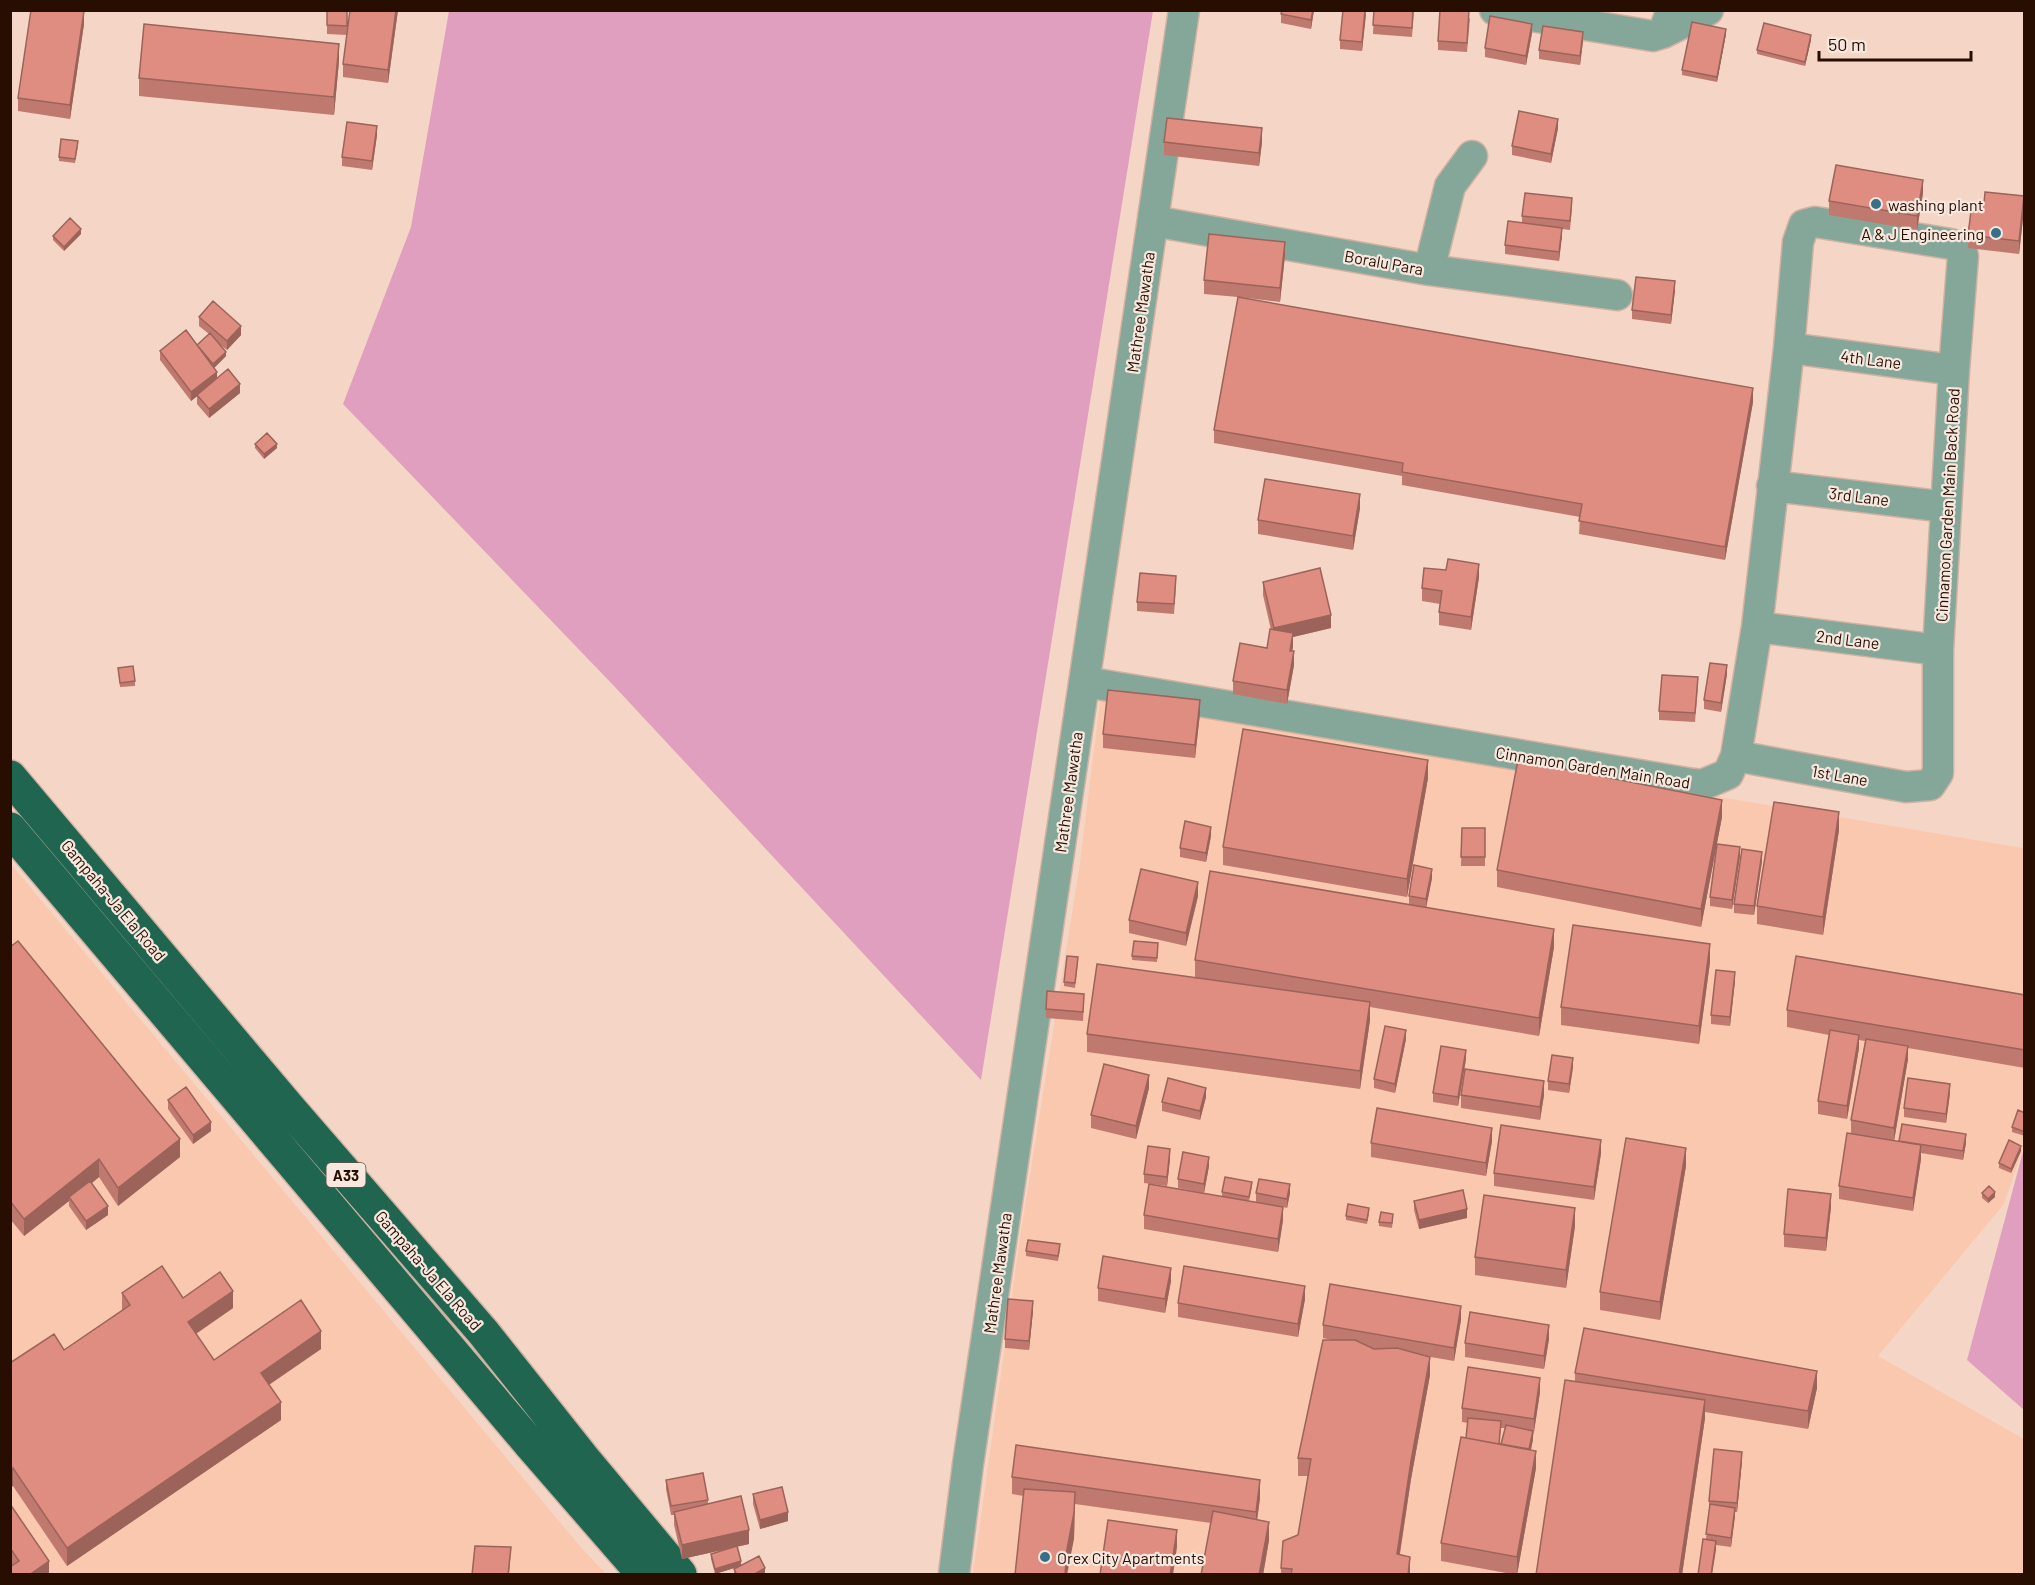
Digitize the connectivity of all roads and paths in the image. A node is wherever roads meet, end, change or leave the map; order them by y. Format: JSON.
{"nodes":[{"id":1,"x":1185,"y":10,"type":"edge"},
{"id":2,"x":1495,"y":10,"type":"edge"},
{"id":3,"x":1708,"y":10,"type":"edge"},
{"id":4,"x":1668,"y":22,"type":"edge"},
{"id":5,"x":1472,"y":156,"type":"dead end"},
{"id":6,"x":1153,"y":222,"type":"junction"},
{"id":7,"x":1804,"y":225,"type":"joint"},
{"id":8,"x":1429,"y":270,"type":"junction"},
{"id":9,"x":1617,"y":295,"type":"dead end"},
{"id":10,"x":1789,"y":348,"type":"junction"},
{"id":11,"x":1954,"y":370,"type":"junction"},
{"id":12,"x":1772,"y":486,"type":"junction"},
{"id":13,"x":1946,"y":507,"type":"junction"},
{"id":14,"x":1757,"y":627,"type":"junction"},
{"id":15,"x":1938,"y":650,"type":"junction"},
{"id":16,"x":1085,"y":682,"type":"junction"},
{"id":17,"x":1736,"y":756,"type":"junction"},
{"id":18,"x":1938,"y":773,"type":"joint"},
{"id":19,"x":10,"y":777,"type":"edge"},
{"id":20,"x":10,"y":830,"type":"edge"},
{"id":21,"x":643,"y":1575,"type":"edge"},
{"id":22,"x":680,"y":1575,"type":"edge"},
{"id":23,"x":954,"y":1575,"type":"edge"}],
"edges":[{"from":1,"to":6,"type":"street","name":"Mathree Mawatha"},
{"from":2,"to":4,"type":"street"},
{"from":3,"to":4,"type":"street"},
{"from":5,"to":8,"type":"street"},
{"from":6,"to":8,"type":"street","name":"Boralu Para"},
{"from":6,"to":16,"type":"street","name":"Mathree Mawatha"},
{"from":7,"to":10,"type":"street","name":"Cinnamon Garden Main Road"},
{"from":7,"to":11,"type":"street","name":"Cinnamon Garden Main Back Road"},
{"from":8,"to":9,"type":"street","name":"Boralu Para"},
{"from":10,"to":11,"type":"street","name":"4th Lane"},
{"from":10,"to":12,"type":"street","name":"Cinnamon Garden Main Road"},
{"from":11,"to":13,"type":"street","name":"Cinnamon Garden Main Back Road"},
{"from":12,"to":13,"type":"street","name":"3rd Lane"},
{"from":12,"to":14,"type":"street","name":"Cinnamon Garden Main Road"},
{"from":13,"to":15,"type":"street","name":"Cinnamon Garden Main Back Road"},
{"from":14,"to":15,"type":"street","name":"2nd Lane"},
{"from":14,"to":17,"type":"street","name":"Cinnamon Garden Main Road"},
{"from":15,"to":18,"type":"street","name":"Cinnamon Garden Main Back Road"},
{"from":16,"to":17,"type":"street","name":"Cinnamon Garden Main Road"},
{"from":16,"to":23,"type":"street","name":"Mathree Mawatha"},
{"from":17,"to":18,"type":"street","name":"1st Lane"},
{"from":19,"to":22,"type":"highway","name":"Gampaha-Ja Ela Road","number":"A33"},
{"from":20,"to":21,"type":"highway","name":"Gampaha-Ja Ela Road","number":"A33"}]}
